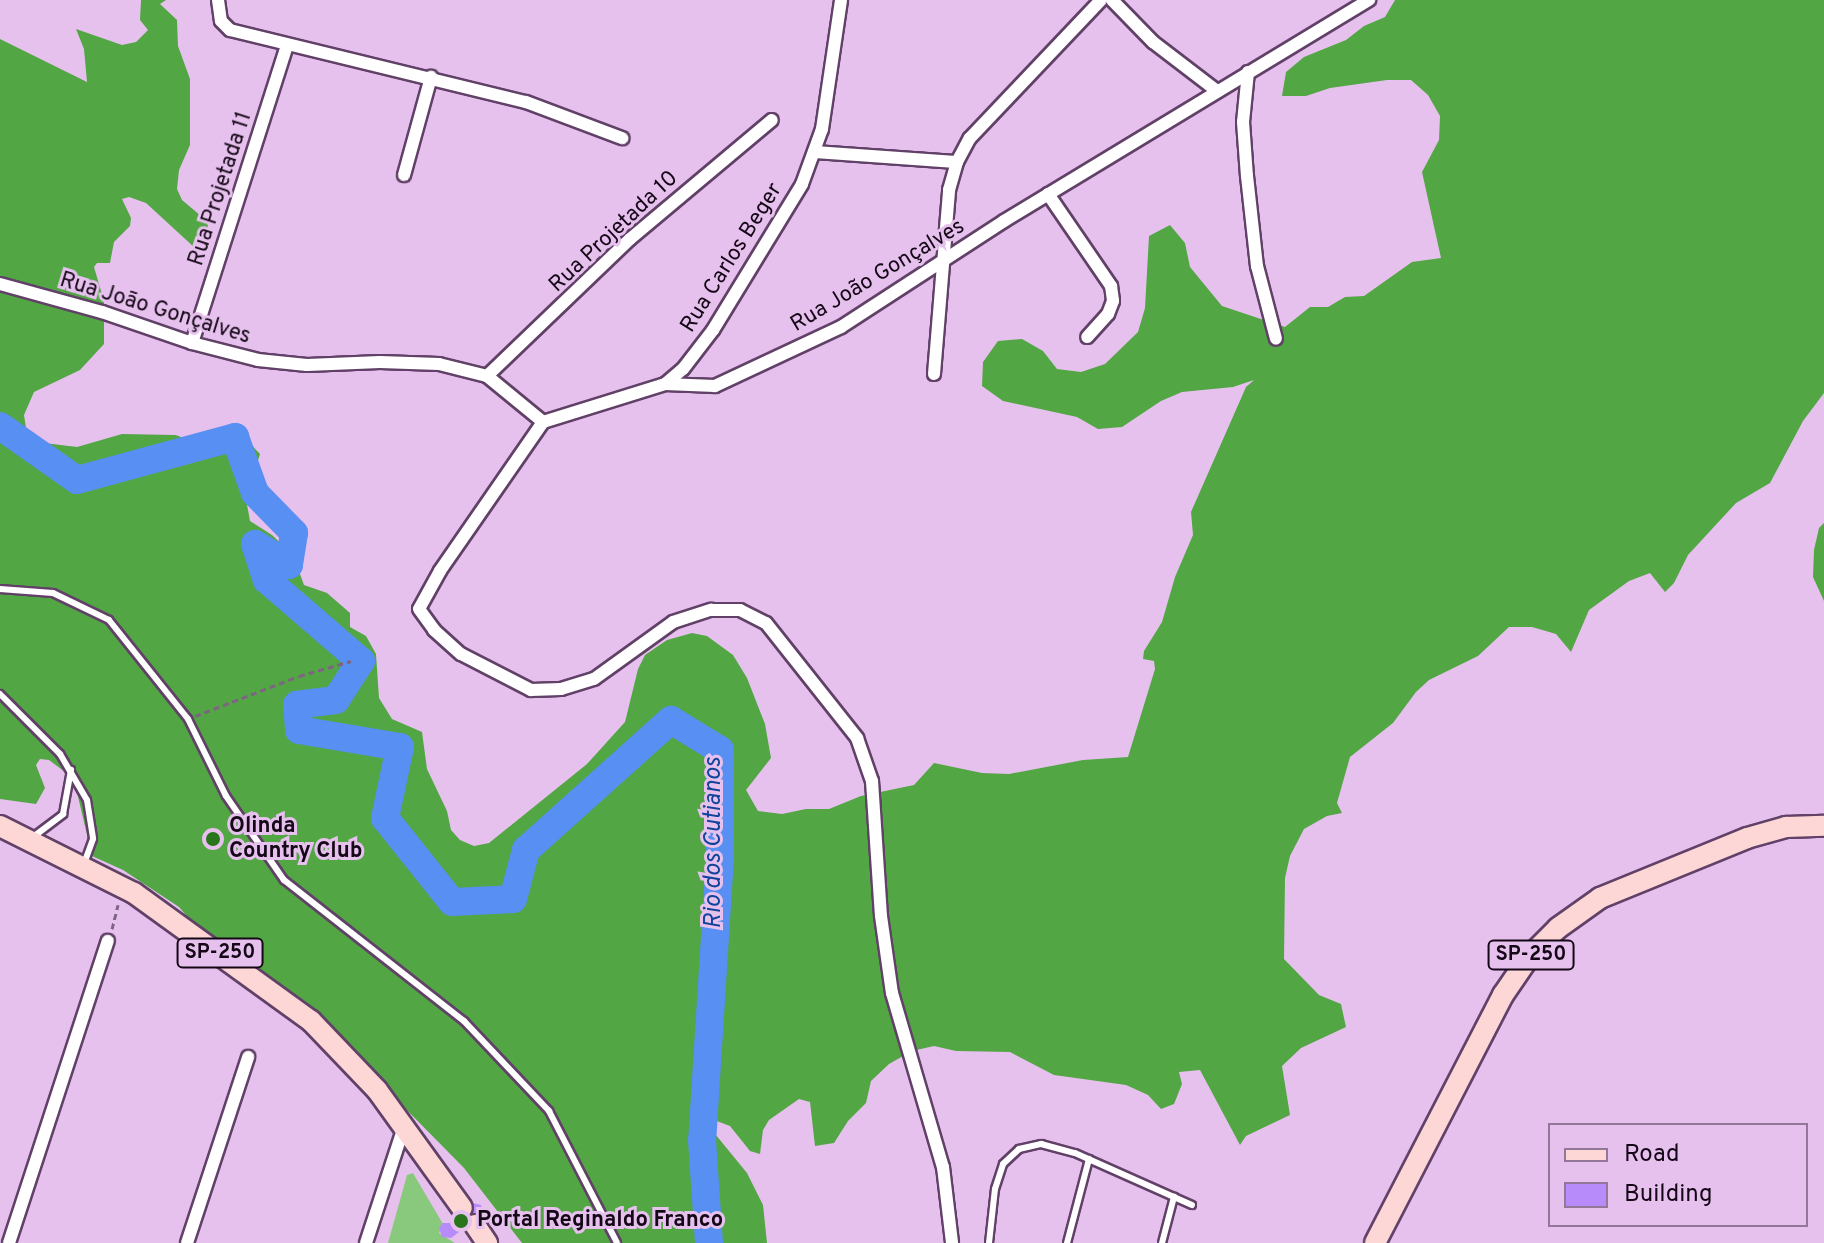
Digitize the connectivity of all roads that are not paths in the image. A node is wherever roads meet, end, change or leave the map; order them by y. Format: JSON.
{"nodes":[{"id":1,"x":218,"y":0,"type":"edge"},
{"id":2,"x":841,"y":0,"type":"edge"},
{"id":3,"x":1101,"y":0,"type":"edge"},
{"id":4,"x":1112,"y":0,"type":"edge"},
{"id":5,"x":1368,"y":0,"type":"edge"},
{"id":6,"x":287,"y":46,"type":"junction"},
{"id":7,"x":1248,"y":72,"type":"junction"},
{"id":8,"x":431,"y":77,"type":"junction"},
{"id":9,"x":1217,"y":91,"type":"junction"},
{"id":10,"x":772,"y":120,"type":"dead end"},
{"id":11,"x":622,"y":138,"type":"dead end"},
{"id":12,"x":814,"y":152,"type":"junction"},
{"id":13,"x":957,"y":162,"type":"junction"},
{"id":14,"x":404,"y":175,"type":"dead end"},
{"id":15,"x":1048,"y":194,"type":"junction"},
{"id":16,"x":942,"y":262,"type":"junction"},
{"id":17,"x":0,"y":284,"type":"edge"},
{"id":18,"x":1087,"y":337,"type":"dead end"},
{"id":19,"x":1276,"y":339,"type":"dead end"},
{"id":20,"x":192,"y":343,"type":"junction"},
{"id":21,"x":934,"y":374,"type":"dead end"},
{"id":22,"x":487,"y":376,"type":"junction"},
{"id":23,"x":665,"y":384,"type":"junction"},
{"id":24,"x":543,"y":422,"type":"junction"},
{"id":25,"x":0,"y":589,"type":"edge"},
{"id":26,"x":0,"y":694,"type":"edge"},
{"id":27,"x":71,"y":770,"type":"junction"},
{"id":28,"x":1824,"y":826,"type":"edge"},
{"id":29,"x":1,"y":827,"type":"edge"},
{"id":30,"x":29,"y":841,"type":"junction"},
{"id":31,"x":81,"y":868,"type":"junction"},
{"id":32,"x":108,"y":941,"type":"road end"},
{"id":33,"x":248,"y":1057,"type":"dead end"},
{"id":34,"x":404,"y":1127,"type":"junction"},
{"id":35,"x":1089,"y":1159,"type":"junction"},
{"id":36,"x":1174,"y":1197,"type":"junction"},
{"id":37,"x":1192,"y":1205,"type":"dead end"},
{"id":38,"x":9,"y":1243,"type":"edge"},
{"id":39,"x":187,"y":1243,"type":"edge"},
{"id":40,"x":366,"y":1243,"type":"edge"},
{"id":41,"x":487,"y":1243,"type":"edge"},
{"id":42,"x":617,"y":1243,"type":"edge"},
{"id":43,"x":952,"y":1243,"type":"edge"},
{"id":44,"x":989,"y":1243,"type":"edge"},
{"id":45,"x":1067,"y":1243,"type":"edge"},
{"id":46,"x":1162,"y":1243,"type":"edge"},
{"id":47,"x":1375,"y":1243,"type":"edge"}],
"edges":[{"from":1,"to":6,"type":"street"},
{"from":2,"to":12,"type":"street","name":"Rua Carlos Beger"},
{"from":3,"to":13,"type":"street"},
{"from":4,"to":9,"type":"street"},
{"from":5,"to":7,"type":"street","name":"Rua João Gonçalves"},
{"from":6,"to":8,"type":"street"},
{"from":6,"to":20,"type":"street","name":"Rua Projetada 11"},
{"from":7,"to":9,"type":"street","name":"Rua João Gonçalves"},
{"from":7,"to":19,"type":"street"},
{"from":8,"to":11,"type":"street"},
{"from":8,"to":14,"type":"street"},
{"from":9,"to":15,"type":"street","name":"Rua João Gonçalves"},
{"from":10,"to":22,"type":"street","name":"Rua Projetada 10"},
{"from":12,"to":13,"type":"street"},
{"from":12,"to":23,"type":"street","name":"Rua Carlos Beger"},
{"from":13,"to":16,"type":"street"},
{"from":15,"to":16,"type":"street","name":"Rua João Gonçalves"},
{"from":15,"to":18,"type":"street"},
{"from":16,"to":21,"type":"street"},
{"from":16,"to":23,"type":"street","name":"Rua João Gonçalves"},
{"from":17,"to":20,"type":"street","name":"Rua João Gonçalves"},
{"from":20,"to":22,"type":"street","name":"Rua João Gonçalves"},
{"from":22,"to":24,"type":"street","name":"Rua João Gonçalves"},
{"from":23,"to":24,"type":"street","name":"Rua João Gonçalves"},
{"from":24,"to":43,"type":"street"},
{"from":25,"to":42,"type":"lane"},
{"from":26,"to":27,"type":"lane"},
{"from":27,"to":30,"type":"lane"},
{"from":27,"to":31,"type":"lane"},
{"from":28,"to":47,"type":"main road","number":"SP-250"},
{"from":29,"to":30,"type":"main road","number":"SP-250"},
{"from":30,"to":31,"type":"main road","number":"SP-250"},
{"from":31,"to":34,"type":"main road","number":"SP-250"},
{"from":32,"to":38,"type":"street"},
{"from":33,"to":39,"type":"street"},
{"from":34,"to":40,"type":"street"},
{"from":34,"to":41,"type":"main road","number":"SP-250"},
{"from":35,"to":36,"type":"lane"},
{"from":35,"to":44,"type":"lane"},
{"from":35,"to":45,"type":"lane"},
{"from":36,"to":37,"type":"lane"},
{"from":36,"to":46,"type":"lane"}]}
